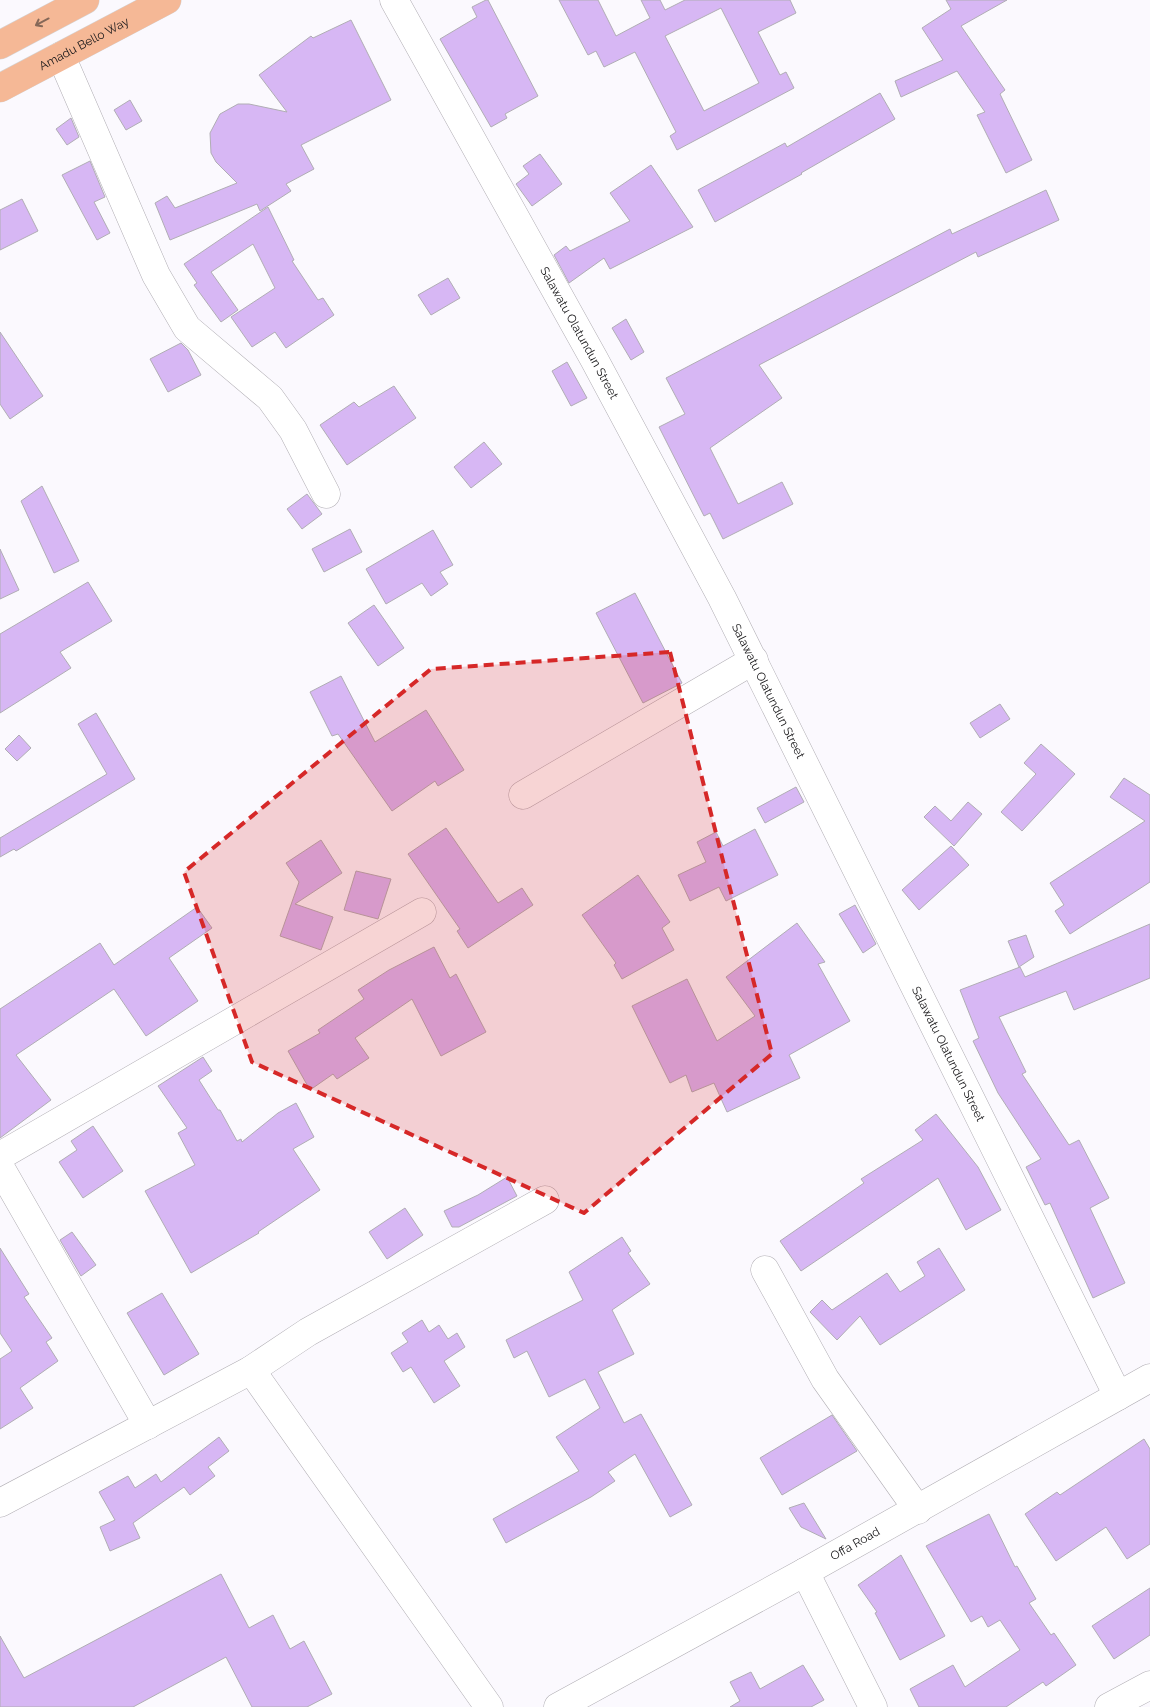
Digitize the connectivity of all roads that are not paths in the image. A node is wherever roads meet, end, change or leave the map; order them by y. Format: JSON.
{"nodes":[{"id":1,"x":84,"y":0,"type":"edge"},
{"id":2,"x":168,"y":0,"type":"edge"},
{"id":3,"x":394,"y":0,"type":"edge"},
{"id":4,"x":0,"y":45,"type":"edge"},
{"id":5,"x":61,"y":56,"type":"junction"},
{"id":6,"x":0,"y":88,"type":"edge"},
{"id":7,"x":326,"y":494,"type":"dead end"},
{"id":8,"x":754,"y":660,"type":"junction"},
{"id":9,"x":522,"y":795,"type":"dead end"},
{"id":10,"x":422,"y":912,"type":"dead end"},
{"id":11,"x":0,"y":1156,"type":"edge"},
{"id":12,"x":0,"y":1167,"type":"edge"},
{"id":13,"x":545,"y":1200,"type":"dead end"},
{"id":14,"x":765,"y":1270,"type":"dead end"},
{"id":15,"x":251,"y":1370,"type":"junction"},
{"id":16,"x":1150,"y":1378,"type":"edge"},
{"id":17,"x":1118,"y":1396,"type":"junction"},
{"id":18,"x":148,"y":1425,"type":"junction"},
{"id":19,"x":0,"y":1503,"type":"edge"},
{"id":20,"x":918,"y":1510,"type":"junction"},
{"id":21,"x":805,"y":1572,"type":"junction"},
{"id":22,"x":1150,"y":1685,"type":"edge"},
{"id":23,"x":489,"y":1707,"type":"edge"},
{"id":24,"x":558,"y":1707,"type":"edge"},
{"id":25,"x":873,"y":1707,"type":"edge"},
{"id":26,"x":1109,"y":1707,"type":"edge"}],
"edges":[{"from":1,"to":4,"type":"main road","one_way":true},
{"from":2,"to":5,"type":"main road","name":"Amadu Bello Way"},
{"from":3,"to":8,"type":"street","name":"Salawatu Olatundun Street"},
{"from":5,"to":6,"type":"main road","name":"Amadu Bello Way"},
{"from":5,"to":7,"type":"street"},
{"from":8,"to":9,"type":"street"},
{"from":8,"to":17,"type":"street","name":"Salawatu Olatundun Street"},
{"from":10,"to":11,"type":"street"},
{"from":12,"to":18,"type":"street"},
{"from":13,"to":15,"type":"street"},
{"from":14,"to":20,"type":"street"},
{"from":15,"to":18,"type":"street"},
{"from":15,"to":23,"type":"street"},
{"from":16,"to":17,"type":"street","name":"Offa Road"},
{"from":17,"to":20,"type":"street","name":"Offa Road"},
{"from":18,"to":19,"type":"street"},
{"from":20,"to":21,"type":"street","name":"Offa Road"},
{"from":21,"to":24,"type":"street","name":"Offa Road"},
{"from":21,"to":25,"type":"street"},
{"from":22,"to":26,"type":"street"}]}
